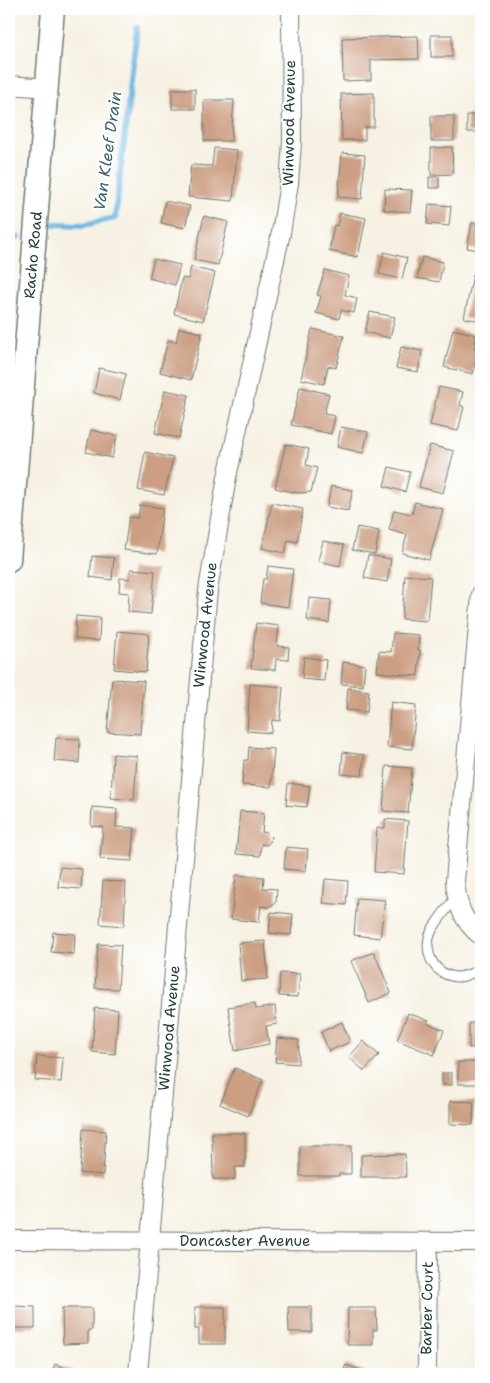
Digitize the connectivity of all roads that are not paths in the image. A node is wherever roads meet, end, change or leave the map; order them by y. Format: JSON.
{"nodes":[{"id":1,"x":53,"y":9,"type":"edge"},
{"id":2,"x":291,"y":12,"type":"edge"},
{"id":3,"x":9,"y":85,"type":"edge"},
{"id":4,"x":48,"y":88,"type":"junction"},
{"id":5,"x":15,"y":403,"type":"edge"},
{"id":6,"x":9,"y":554,"type":"edge"},
{"id":7,"x":481,"y":594,"type":"edge"},
{"id":8,"x":477,"y":682,"type":"edge"},
{"id":9,"x":456,"y":897,"type":"junction"},
{"id":10,"x":481,"y":936,"type":"edge"},
{"id":11,"x":481,"y":969,"type":"edge"},
{"id":12,"x":9,"y":1240,"type":"edge"},
{"id":13,"x":151,"y":1240,"type":"junction"},
{"id":14,"x":481,"y":1242,"type":"edge"},
{"id":15,"x":428,"y":1243,"type":"junction"},
{"id":16,"x":138,"y":1374,"type":"edge"},
{"id":17,"x":427,"y":1374,"type":"edge"}],
"edges":[{"from":1,"to":4,"type":"street","name":"Racho Road"},
{"from":2,"to":13,"type":"street","name":"Winwood Avenue"},
{"from":3,"to":4,"type":"street"},
{"from":4,"to":5,"type":"street","name":"Racho Road"},
{"from":5,"to":6,"type":"street","name":"Racho Road"},
{"from":7,"to":8,"type":"street"},
{"from":8,"to":9,"type":"street"},
{"from":9,"to":10,"type":"street"},
{"from":9,"to":11,"type":"lane"},
{"from":12,"to":13,"type":"street","name":"Doncaster Avenue"},
{"from":13,"to":15,"type":"street","name":"Doncaster Avenue"},
{"from":13,"to":16,"type":"street","name":"Winwood Avenue"},
{"from":14,"to":15,"type":"street","name":"Doncaster Avenue"},
{"from":15,"to":17,"type":"street","name":"Barber Court"}]}
